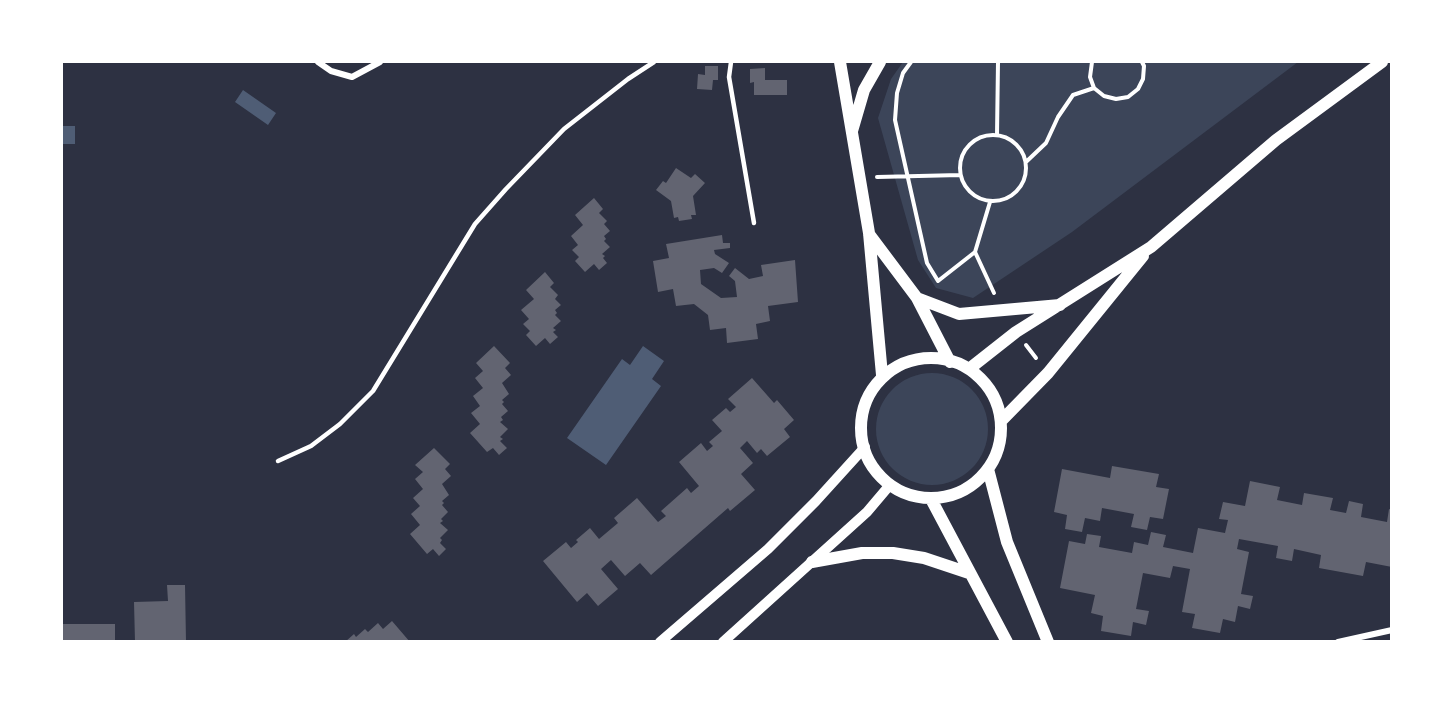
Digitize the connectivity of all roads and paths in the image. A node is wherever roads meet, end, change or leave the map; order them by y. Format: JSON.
{"nodes":[{"id":1,"x":318,"y":62,"type":"edge"},
{"id":2,"x":380,"y":62,"type":"edge"},
{"id":3,"x":654,"y":62,"type":"edge"},
{"id":4,"x":731,"y":62,"type":"edge"},
{"id":5,"x":840,"y":62,"type":"edge"},
{"id":6,"x":880,"y":62,"type":"edge"},
{"id":7,"x":911,"y":62,"type":"edge"},
{"id":8,"x":998,"y":62,"type":"edge"},
{"id":9,"x":1092,"y":62,"type":"edge"},
{"id":10,"x":1142,"y":62,"type":"edge"},
{"id":11,"x":1382,"y":62,"type":"edge"},
{"id":12,"x":1094,"y":88,"type":"junction"},
{"id":13,"x":851,"y":135,"type":"junction"},
{"id":14,"x":997,"y":135,"type":"junction"},
{"id":15,"x":1026,"y":161,"type":"junction"},
{"id":16,"x":960,"y":175,"type":"junction"},
{"id":17,"x":909,"y":176,"type":"junction"},
{"id":18,"x":859,"y":178,"type":"junction"},
{"id":19,"x":990,"y":202,"type":"junction"},
{"id":20,"x":754,"y":223,"type":"dead end"},
{"id":21,"x":869,"y":233,"type":"junction"},
{"id":22,"x":1151,"y":247,"type":"junction"},
{"id":23,"x":938,"y":281,"type":"junction"},
{"id":24,"x":917,"y":298,"type":"junction"},
{"id":25,"x":1061,"y":304,"type":"junction"},
{"id":26,"x":1016,"y":332,"type":"junction"},
{"id":27,"x":950,"y":362,"type":"junction"},
{"id":28,"x":969,"y":369,"type":"junction"},
{"id":29,"x":1048,"y":373,"type":"junction"},
{"id":30,"x":882,"y":375,"type":"junction"},
{"id":31,"x":1001,"y":421,"type":"junction"},
{"id":32,"x":864,"y":447,"type":"junction"},
{"id":33,"x":278,"y":461,"type":"dead end"},
{"id":34,"x":988,"y":469,"type":"junction"},
{"id":35,"x":889,"y":486,"type":"junction"},
{"id":36,"x":931,"y":499,"type":"junction"},
{"id":37,"x":812,"y":562,"type":"junction"},
{"id":38,"x":969,"y":573,"type":"junction"},
{"id":39,"x":1392,"y":630,"type":"edge"},
{"id":40,"x":660,"y":642,"type":"edge"},
{"id":41,"x":723,"y":642,"type":"edge"},
{"id":42,"x":1007,"y":642,"type":"edge"},
{"id":43,"x":1048,"y":642,"type":"edge"},
{"id":44,"x":1338,"y":642,"type":"edge"}],
"edges":[{"from":1,"to":2,"type":"street"},
{"from":3,"to":33,"type":"lane"},
{"from":4,"to":20,"type":"lane"},
{"from":5,"to":13,"type":"main road"},
{"from":6,"to":13,"type":"main road"},
{"from":7,"to":17,"type":"path"},
{"from":8,"to":14,"type":"path"},
{"from":9,"to":12,"type":"path"},
{"from":10,"to":12,"type":"path"},
{"from":11,"to":22,"type":"main road"},
{"from":12,"to":15,"type":"path"},
{"from":13,"to":18,"type":"main road"},
{"from":14,"to":15,"type":"path"},
{"from":14,"to":16,"type":"path"},
{"from":15,"to":19,"type":"path"},
{"from":16,"to":17,"type":"path"},
{"from":16,"to":19,"type":"path"},
{"from":17,"to":18,"type":"path"},
{"from":17,"to":23,"type":"path"},
{"from":18,"to":21,"type":"main road"},
{"from":19,"to":23,"type":"path"},
{"from":21,"to":24,"type":"main road"},
{"from":21,"to":30,"type":"main road"},
{"from":22,"to":25,"type":"main road"},
{"from":22,"to":29,"type":"main road"},
{"from":23,"to":24,"type":"path"},
{"from":24,"to":25,"type":"main road"},
{"from":24,"to":27,"type":"main road"},
{"from":25,"to":26,"type":"main road"},
{"from":26,"to":28,"type":"main road"},
{"from":26,"to":29,"type":"path"},
{"from":27,"to":28,"type":"main road"},
{"from":27,"to":30,"type":"main road"},
{"from":28,"to":31,"type":"main road"},
{"from":29,"to":31,"type":"main road"},
{"from":30,"to":32,"type":"main road"},
{"from":31,"to":34,"type":"main road"},
{"from":32,"to":35,"type":"main road"},
{"from":32,"to":40,"type":"street"},
{"from":34,"to":36,"type":"main road"},
{"from":34,"to":43,"type":"main road"},
{"from":35,"to":36,"type":"main road"},
{"from":35,"to":37,"type":"street"},
{"from":36,"to":38,"type":"main road"},
{"from":37,"to":38,"type":"main road"},
{"from":37,"to":41,"type":"street"},
{"from":38,"to":42,"type":"main road"},
{"from":39,"to":44,"type":"street"}]}
